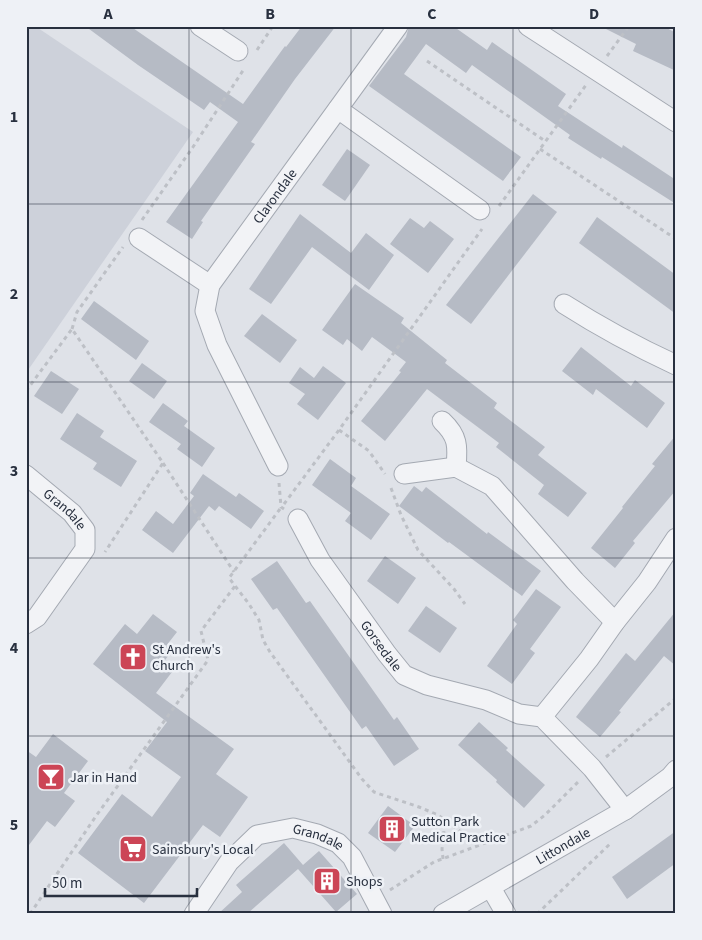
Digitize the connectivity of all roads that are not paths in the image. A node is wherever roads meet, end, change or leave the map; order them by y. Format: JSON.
{"nodes":[{"id":1,"x":200,"y":26,"type":"edge"},
{"id":2,"x":398,"y":26,"type":"edge"},
{"id":3,"x":528,"y":26,"type":"edge"},
{"id":4,"x":245,"y":57,"type":"road end"},
{"id":5,"x":338,"y":109,"type":"junction"},
{"id":6,"x":676,"y":122,"type":"edge"},
{"id":7,"x":487,"y":215,"type":"road end"},
{"id":8,"x":134,"y":235,"type":"road end"},
{"id":9,"x":210,"y":285,"type":"junction"},
{"id":10,"x":564,"y":304,"type":"dead end"},
{"id":11,"x":676,"y":365,"type":"edge"},
{"id":12,"x":442,"y":421,"type":"dead end"},
{"id":13,"x":278,"y":466,"type":"road end"},
{"id":14,"x":456,"y":466,"type":"junction"},
{"id":15,"x":404,"y":474,"type":"dead end"},
{"id":16,"x":26,"y":475,"type":"edge"},
{"id":17,"x":298,"y":519,"type":"road end"},
{"id":18,"x":676,"y":538,"type":"edge"},
{"id":19,"x":615,"y":622,"type":"junction"},
{"id":20,"x":26,"y":624,"type":"edge"},
{"id":21,"x":542,"y":717,"type":"junction"},
{"id":22,"x":676,"y":770,"type":"edge"},
{"id":23,"x":626,"y":810,"type":"junction"},
{"id":24,"x":491,"y":888,"type":"junction"},
{"id":25,"x":378,"y":906,"type":"edge"},
{"id":26,"x":194,"y":914,"type":"edge"},
{"id":27,"x":444,"y":914,"type":"edge"},
{"id":28,"x":506,"y":914,"type":"edge"}],
"edges":[{"from":1,"to":4,"type":"street"},
{"from":2,"to":5,"type":"street","name":"Clarondale"},
{"from":3,"to":6,"type":"street"},
{"from":5,"to":7,"type":"street"},
{"from":5,"to":9,"type":"street","name":"Clarondale"},
{"from":8,"to":9,"type":"street"},
{"from":9,"to":13,"type":"street","name":"Clarondale"},
{"from":10,"to":11,"type":"street"},
{"from":12,"to":14,"type":"street"},
{"from":14,"to":15,"type":"street"},
{"from":14,"to":19,"type":"street"},
{"from":16,"to":20,"type":"street","name":"Grandale"},
{"from":17,"to":21,"type":"street","name":"Gorsedale"},
{"from":18,"to":19,"type":"street"},
{"from":19,"to":21,"type":"street"},
{"from":21,"to":23,"type":"street"},
{"from":22,"to":23,"type":"street","name":"Littondale"},
{"from":23,"to":24,"type":"street","name":"Littondale"},
{"from":24,"to":27,"type":"street","name":"Littondale"},
{"from":24,"to":28,"type":"street"},
{"from":25,"to":26,"type":"street","name":"Grandale"}]}
